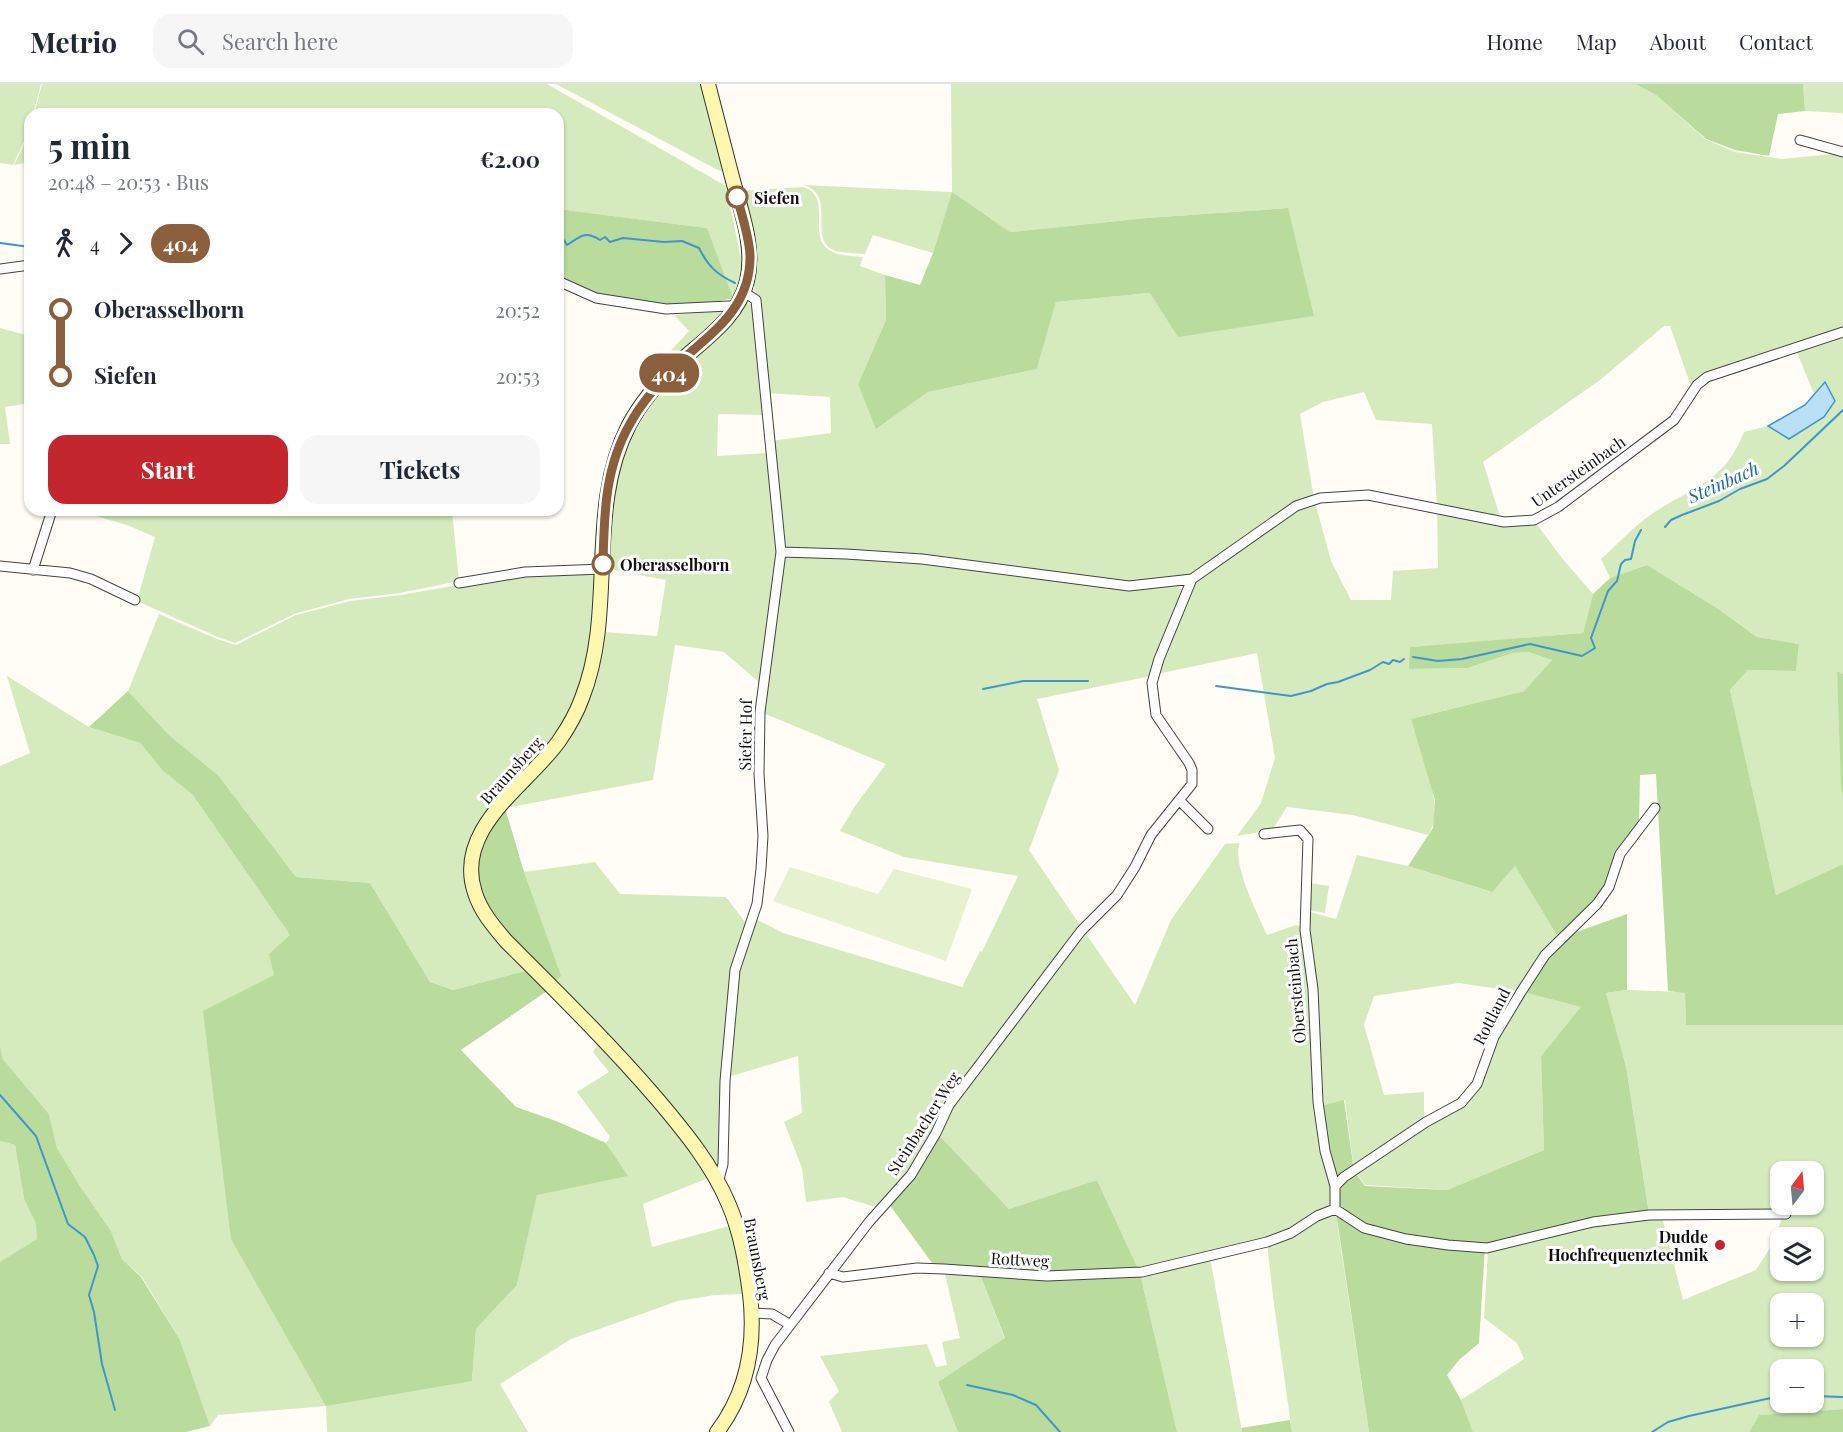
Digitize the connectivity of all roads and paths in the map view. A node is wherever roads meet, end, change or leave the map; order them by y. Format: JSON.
{"nodes":[{"id":1,"x":708,"y":84,"type":"edge"},
{"id":2,"x":1800,"y":140,"type":"dead end"},
{"id":3,"x":1843,"y":152,"type":"edge"},
{"id":4,"x":24,"y":266,"type":"edge"},
{"id":5,"x":0,"y":269,"type":"edge"},
{"id":6,"x":564,"y":284,"type":"edge"},
{"id":7,"x":744,"y":292,"type":"junction"},
{"id":8,"x":734,"y":310,"type":"junction"},
{"id":9,"x":1843,"y":333,"type":"edge"},
{"id":10,"x":50,"y":516,"type":"edge"},
{"id":11,"x":781,"y":552,"type":"junction"},
{"id":12,"x":0,"y":566,"type":"edge"},
{"id":13,"x":603,"y":569,"type":"junction"},
{"id":14,"x":33,"y":570,"type":"junction"},
{"id":15,"x":1192,"y":579,"type":"junction"},
{"id":16,"x":459,"y":583,"type":"dead end"},
{"id":17,"x":135,"y":600,"type":"dead end"},
{"id":18,"x":1179,"y":800,"type":"junction"},
{"id":19,"x":1655,"y":808,"type":"dead end"},
{"id":20,"x":1209,"y":829,"type":"dead end"},
{"id":21,"x":1264,"y":834,"type":"dead end"},
{"id":22,"x":718,"y":1183,"type":"junction"},
{"id":23,"x":1335,"y":1186,"type":"junction"},
{"id":24,"x":1335,"y":1209,"type":"junction"},
{"id":25,"x":1770,"y":1214,"type":"edge"},
{"id":26,"x":829,"y":1273,"type":"junction"},
{"id":27,"x":752,"y":1313,"type":"junction"},
{"id":28,"x":789,"y":1324,"type":"junction"},
{"id":29,"x":766,"y":1360,"type":"junction"},
{"id":30,"x":748,"y":1368,"type":"junction"},
{"id":31,"x":717,"y":1432,"type":"edge"},
{"id":32,"x":789,"y":1432,"type":"edge"}],
"edges":[{"from":1,"to":7,"type":"main road","name":"Braunsberg"},
{"from":2,"to":3,"type":"street"},
{"from":4,"to":5,"type":"street"},
{"from":6,"to":8,"type":"street"},
{"from":7,"to":8,"type":"main road","name":"Braunsberg"},
{"from":7,"to":11,"type":"street","name":"Siefer Hof"},
{"from":8,"to":13,"type":"main road","name":"Braunsberg"},
{"from":9,"to":15,"type":"street","name":"Untersteinbach"},
{"from":10,"to":14,"type":"street"},
{"from":11,"to":15,"type":"street"},
{"from":11,"to":22,"type":"street","name":"Siefer Hof"},
{"from":12,"to":14,"type":"street"},
{"from":13,"to":16,"type":"street"},
{"from":13,"to":22,"type":"main road","name":"Braunsberg"},
{"from":14,"to":17,"type":"street"},
{"from":15,"to":18,"type":"street"},
{"from":18,"to":20,"type":"street"},
{"from":18,"to":26,"type":"street","name":"Steinbacher Weg"},
{"from":19,"to":23,"type":"street","name":"Rottland"},
{"from":21,"to":23,"type":"street","name":"Obersteinbach"},
{"from":22,"to":27,"type":"main road","name":"Braunsberg"},
{"from":23,"to":24,"type":"street"},
{"from":24,"to":25,"type":"street"},
{"from":24,"to":26,"type":"street","name":"Rottweg"},
{"from":26,"to":28,"type":"street","name":"Steinbacher Weg"},
{"from":27,"to":28,"type":"street"},
{"from":27,"to":30,"type":"main road","name":"Braunsberg"},
{"from":28,"to":29,"type":"street","name":"Steinbacher Weg"},
{"from":29,"to":30,"type":"street"},
{"from":29,"to":32,"type":"street"},
{"from":30,"to":31,"type":"main road","name":"Braunsberg"}]}
